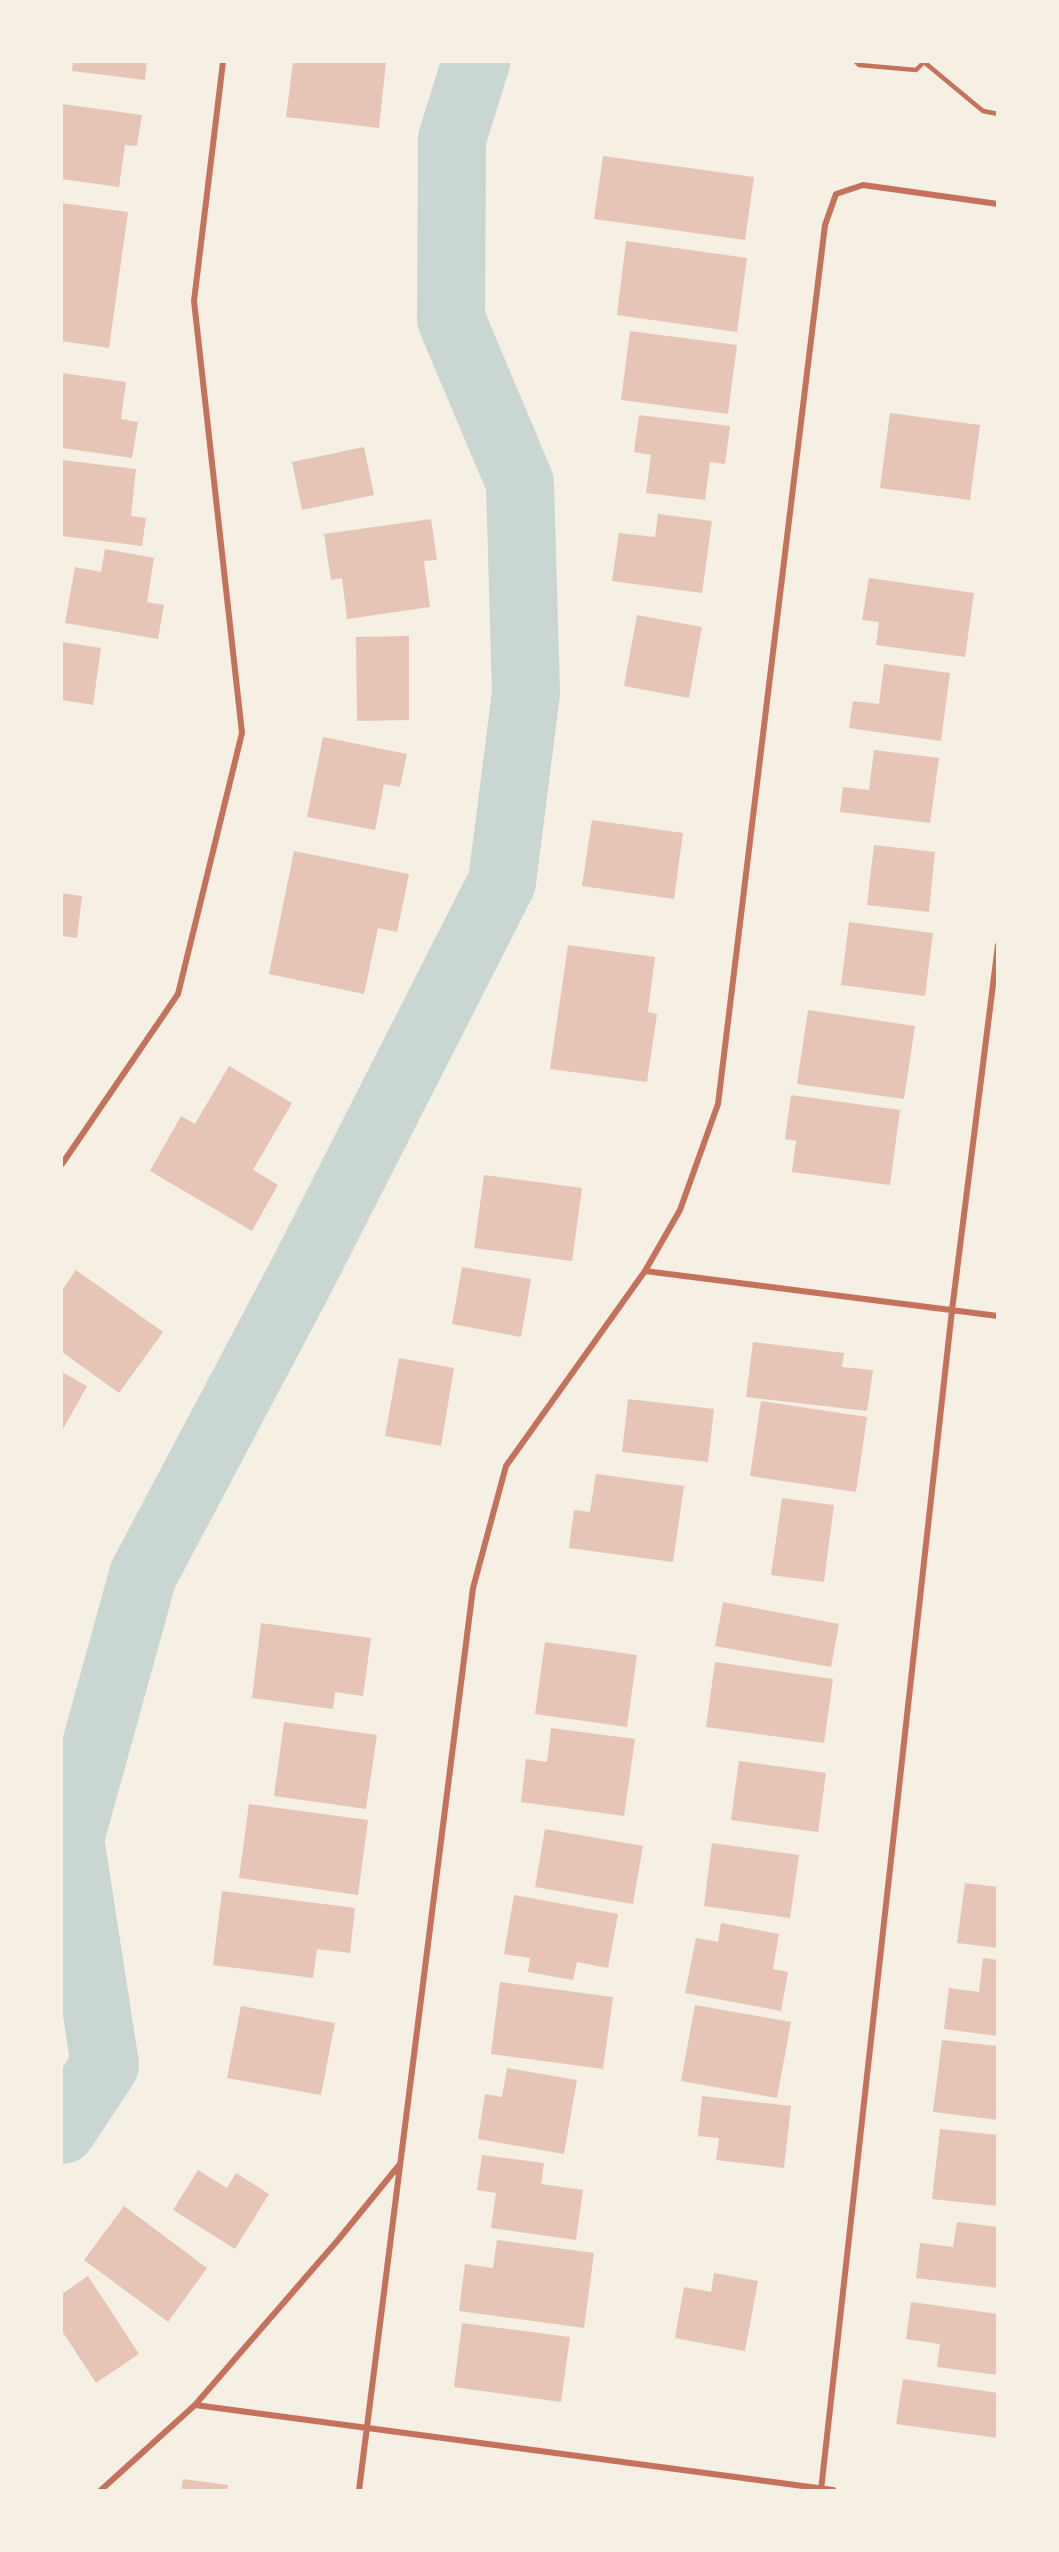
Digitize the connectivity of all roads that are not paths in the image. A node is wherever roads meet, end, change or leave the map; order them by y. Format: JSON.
{"nodes":[{"id":1,"x":224,"y":62,"type":"edge"},
{"id":2,"x":856,"y":62,"type":"edge"},
{"id":3,"x":924,"y":62,"type":"edge"},
{"id":4,"x":998,"y":114,"type":"edge"},
{"id":5,"x":998,"y":204,"type":"edge"},
{"id":6,"x":998,"y":945,"type":"edge"},
{"id":7,"x":62,"y":1164,"type":"edge"},
{"id":8,"x":645,"y":1271,"type":"junction"},
{"id":9,"x":952,"y":1310,"type":"junction"},
{"id":10,"x":998,"y":1316,"type":"edge"},
{"id":11,"x":401,"y":2162,"type":"junction"},
{"id":12,"x":195,"y":2405,"type":"junction"},
{"id":13,"x":368,"y":2428,"type":"junction"},
{"id":14,"x":101,"y":2490,"type":"edge"},
{"id":15,"x":359,"y":2490,"type":"edge"},
{"id":16,"x":821,"y":2490,"type":"edge"},
{"id":17,"x":833,"y":2490,"type":"edge"}],
"edges":[{"from":1,"to":7,"type":"street"},
{"from":2,"to":3,"type":"lane"},
{"from":3,"to":4,"type":"lane"},
{"from":5,"to":8,"type":"street"},
{"from":6,"to":9,"type":"street"},
{"from":8,"to":9,"type":"street"},
{"from":8,"to":11,"type":"street"},
{"from":9,"to":10,"type":"street"},
{"from":9,"to":16,"type":"street"},
{"from":11,"to":12,"type":"street"},
{"from":11,"to":13,"type":"street"},
{"from":12,"to":13,"type":"street"},
{"from":12,"to":14,"type":"street"},
{"from":13,"to":15,"type":"street"},
{"from":13,"to":16,"type":"street"},
{"from":16,"to":17,"type":"street"}]}
